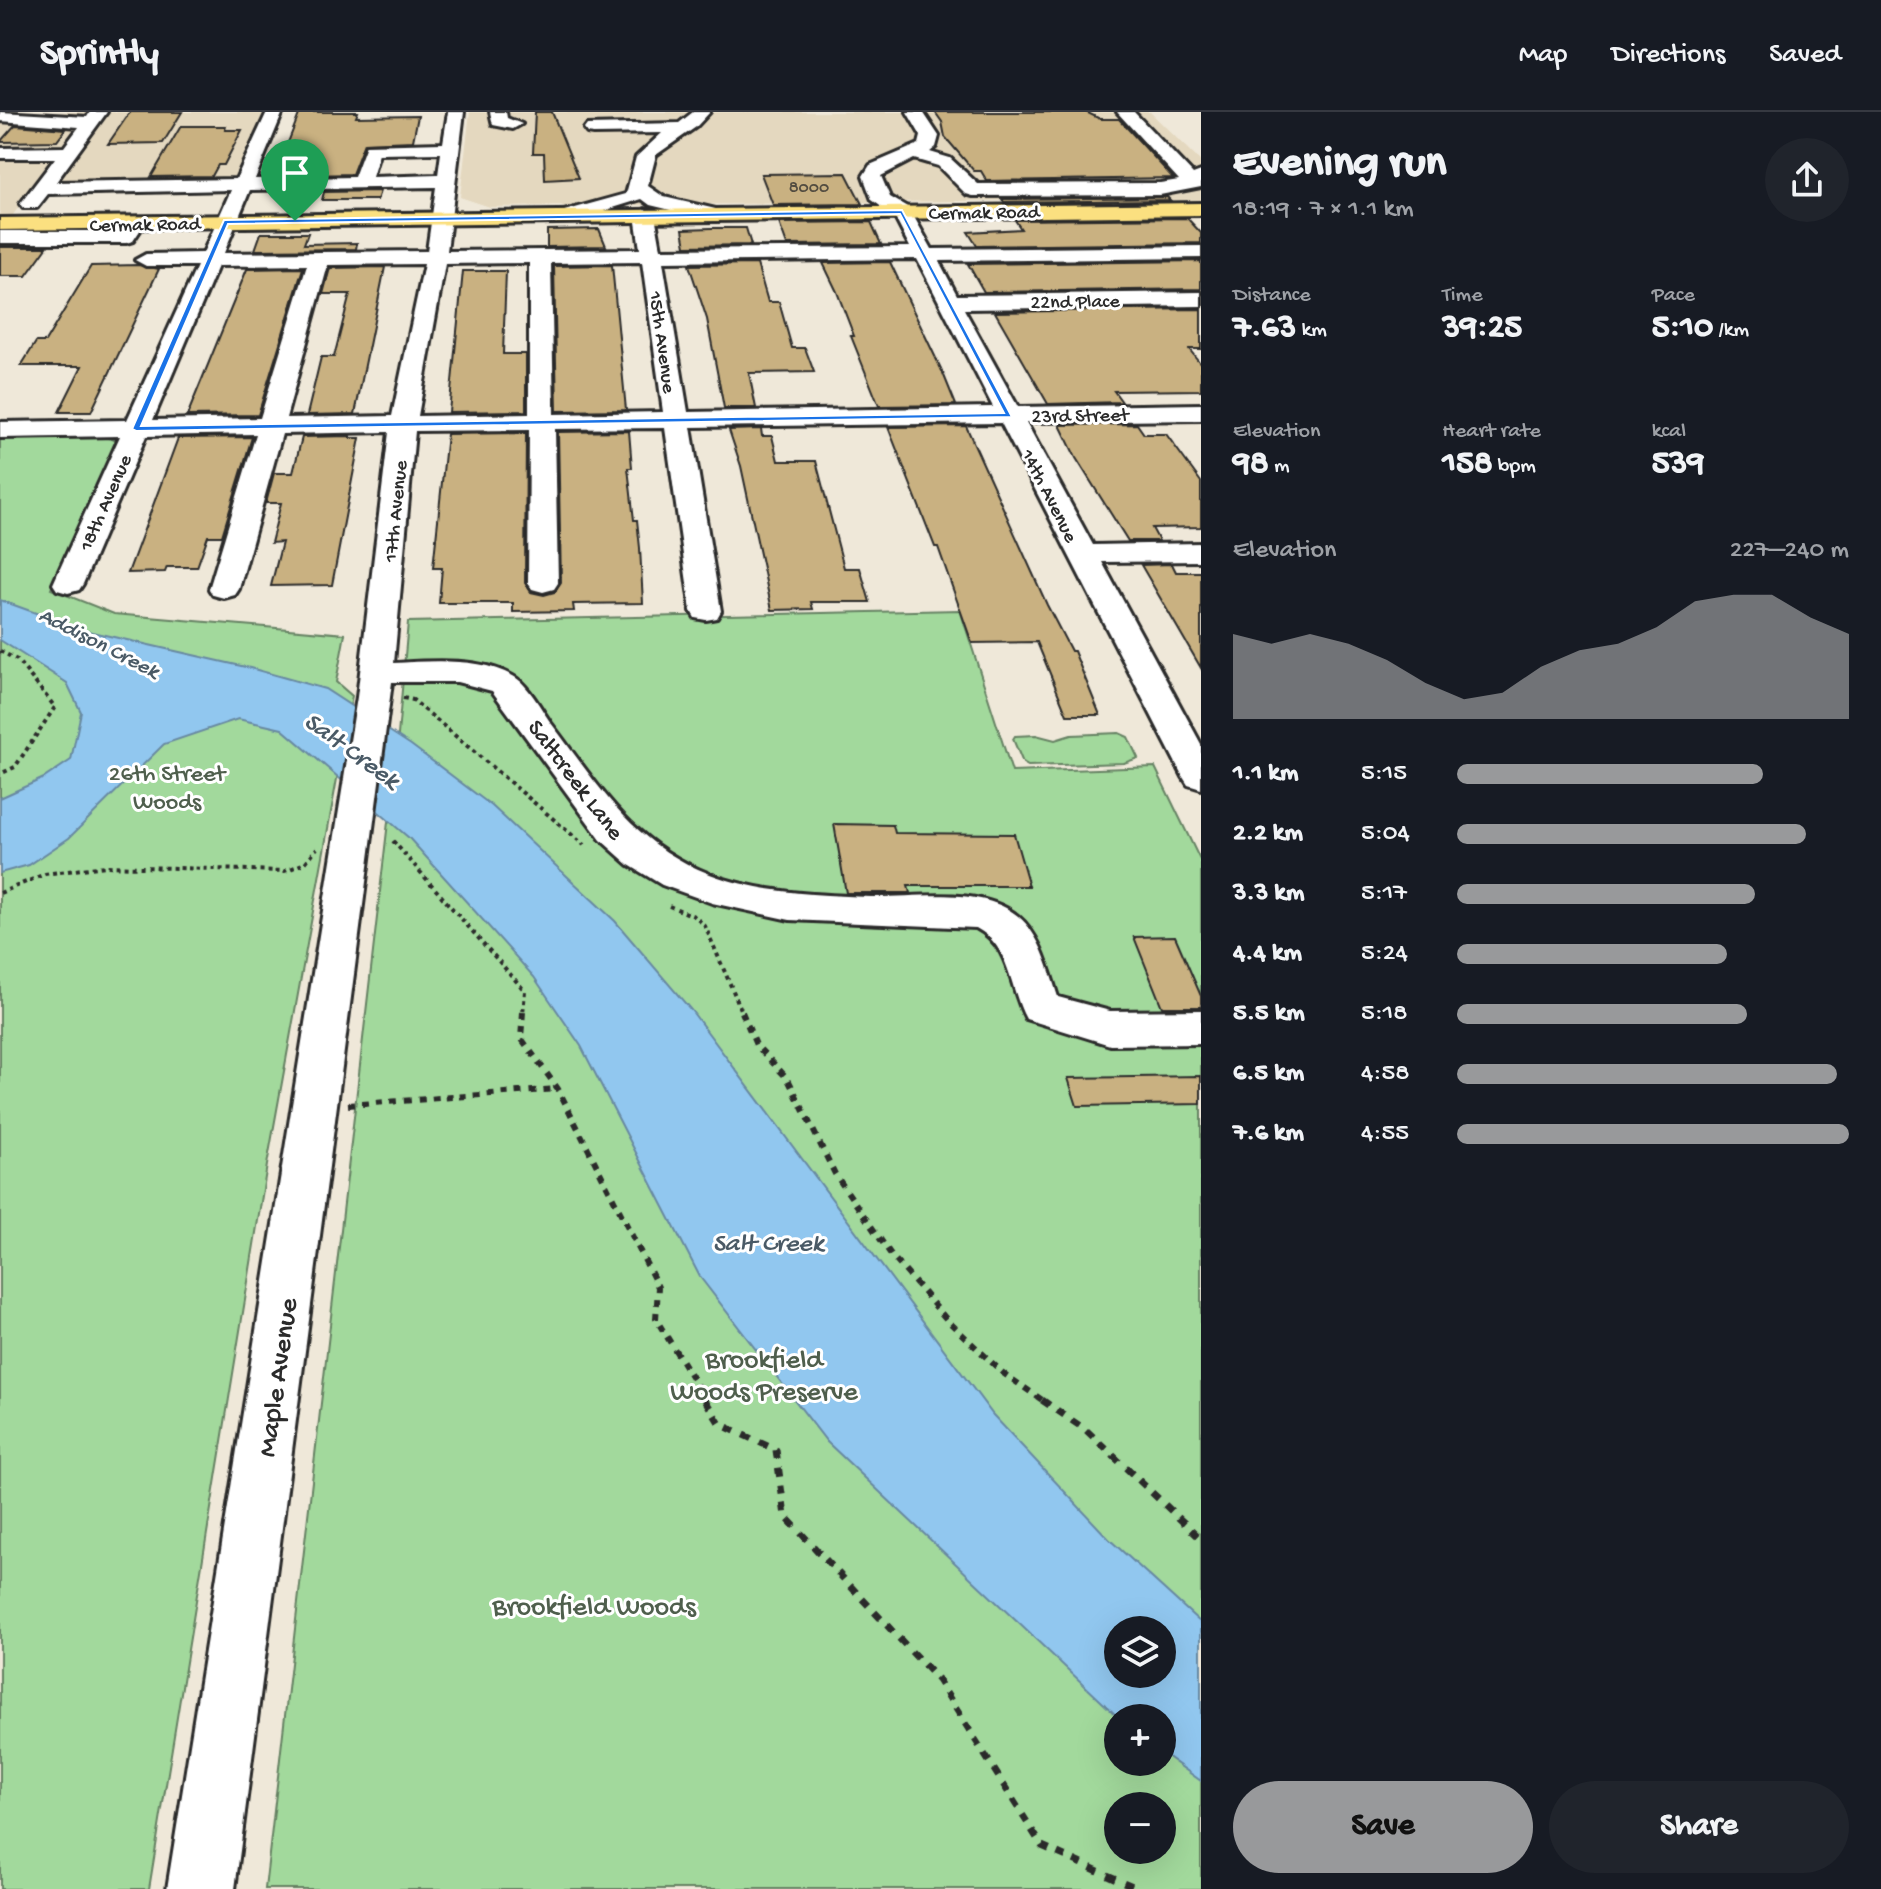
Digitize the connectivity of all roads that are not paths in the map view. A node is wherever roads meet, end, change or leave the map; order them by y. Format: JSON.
{"nodes":[{"id":1,"x":275,"y":112,"type":"edge"},
{"id":2,"x":456,"y":112,"type":"edge"},
{"id":3,"x":498,"y":112,"type":"edge"},
{"id":4,"x":702,"y":112,"type":"edge"},
{"id":5,"x":915,"y":112,"type":"edge"},
{"id":6,"x":1125,"y":112,"type":"edge"},
{"id":7,"x":1139,"y":112,"type":"edge"},
{"id":8,"x":0,"y":116,"type":"edge"},
{"id":9,"x":95,"y":117,"type":"edge"},
{"id":10,"x":513,"y":124,"type":"dead end"},
{"id":11,"x":1163,"y":124,"type":"dead end"},
{"id":12,"x":593,"y":125,"type":"edge"},
{"id":13,"x":681,"y":128,"type":"junction"},
{"id":14,"x":451,"y":148,"type":"junction"},
{"id":15,"x":402,"y":149,"type":"junction"},
{"id":16,"x":69,"y":152,"type":"junction"},
{"id":17,"x":0,"y":153,"type":"edge"},
{"id":18,"x":915,"y":154,"type":"junction"},
{"id":19,"x":22,"y":177,"type":"dead end"},
{"id":20,"x":1197,"y":180,"type":"edge"},
{"id":21,"x":446,"y":181,"type":"junction"},
{"id":22,"x":395,"y":182,"type":"junction"},
{"id":23,"x":361,"y":183,"type":"junction"},
{"id":24,"x":45,"y":184,"type":"junction"},
{"id":25,"x":180,"y":186,"type":"junction"},
{"id":26,"x":242,"y":186,"type":"junction"},
{"id":27,"x":147,"y":187,"type":"junction"},
{"id":28,"x":640,"y":189,"type":"junction"},
{"id":29,"x":262,"y":198,"type":"dead end"},
{"id":30,"x":303,"y":200,"type":"junction"},
{"id":31,"x":1201,"y":209,"type":"edge"},
{"id":32,"x":1069,"y":210,"type":"junction"},
{"id":33,"x":937,"y":211,"type":"junction"},
{"id":34,"x":986,"y":211,"type":"junction"},
{"id":35,"x":902,"y":212,"type":"junction"},
{"id":36,"x":713,"y":214,"type":"junction"},
{"id":37,"x":645,"y":215,"type":"junction"},
{"id":38,"x":564,"y":217,"type":"junction"},
{"id":39,"x":494,"y":218,"type":"junction"},
{"id":40,"x":441,"y":219,"type":"junction"},
{"id":41,"x":335,"y":220,"type":"junction"},
{"id":42,"x":127,"y":222,"type":"junction"},
{"id":43,"x":160,"y":222,"type":"junction"},
{"id":44,"x":226,"y":222,"type":"junction"},
{"id":45,"x":828,"y":226,"type":"junction"},
{"id":46,"x":5,"y":229,"type":"edge"},
{"id":47,"x":959,"y":247,"type":"junction"},
{"id":48,"x":923,"y":249,"type":"junction"},
{"id":49,"x":1201,"y":252,"type":"edge"},
{"id":50,"x":1090,"y":253,"type":"junction"},
{"id":51,"x":437,"y":254,"type":"junction"},
{"id":52,"x":651,"y":255,"type":"junction"},
{"id":53,"x":540,"y":256,"type":"junction"},
{"id":54,"x":478,"y":258,"type":"junction"},
{"id":55,"x":114,"y":259,"type":"dead end"},
{"id":56,"x":146,"y":260,"type":"dead end"},
{"id":57,"x":319,"y":260,"type":"junction"},
{"id":58,"x":208,"y":262,"type":"junction"},
{"id":59,"x":1201,"y":299,"type":"edge"},
{"id":60,"x":950,"y":302,"type":"junction"},
{"id":61,"x":1201,"y":412,"type":"edge"},
{"id":62,"x":1010,"y":415,"type":"junction"},
{"id":63,"x":675,"y":420,"type":"junction"},
{"id":64,"x":541,"y":422,"type":"junction"},
{"id":65,"x":403,"y":425,"type":"junction"},
{"id":66,"x":272,"y":427,"type":"junction"},
{"id":67,"x":136,"y":429,"type":"junction"},
{"id":68,"x":0,"y":430,"type":"edge"},
{"id":69,"x":1201,"y":552,"type":"edge"},
{"id":70,"x":1082,"y":554,"type":"junction"},
{"id":71,"x":543,"y":583,"type":"dead end"},
{"id":72,"x":68,"y":584,"type":"dead end"},
{"id":73,"x":224,"y":589,"type":"dead end"},
{"id":74,"x":706,"y":611,"type":"dead end"},
{"id":75,"x":384,"y":689,"type":"junction"},
{"id":76,"x":1192,"y":742,"type":"edge"},
{"id":77,"x":1201,"y":777,"type":"edge"},
{"id":78,"x":332,"y":858,"type":"joint"},
{"id":79,"x":1201,"y":1027,"type":"edge"},
{"id":80,"x":201,"y":1889,"type":"edge"}],
"edges":[{"from":1,"to":26,"type":"street","name":"18th Avenue"},
{"from":2,"to":14,"type":"street","name":"17th Avenue"},
{"from":3,"to":10,"type":"street"},
{"from":4,"to":13,"type":"street"},
{"from":5,"to":18,"type":"street"},
{"from":6,"to":20,"type":"street"},
{"from":7,"to":11,"type":"street"},
{"from":8,"to":9,"type":"street"},
{"from":9,"to":16,"type":"street"},
{"from":12,"to":13,"type":"street"},
{"from":13,"to":28,"type":"street"},
{"from":14,"to":15,"type":"street"},
{"from":14,"to":21,"type":"street","name":"17th Avenue"},
{"from":15,"to":22,"type":"street"},
{"from":15,"to":23,"type":"street"},
{"from":16,"to":17,"type":"street"},
{"from":16,"to":24,"type":"street"},
{"from":18,"to":20,"type":"street"},
{"from":18,"to":35,"type":"street","name":"14th Avenue"},
{"from":19,"to":24,"type":"street"},
{"from":21,"to":22,"type":"street"},
{"from":21,"to":40,"type":"street","name":"17th Avenue"},
{"from":22,"to":23,"type":"street"},
{"from":22,"to":30,"type":"street"},
{"from":23,"to":30,"type":"street"},
{"from":24,"to":27,"type":"street"},
{"from":24,"to":42,"type":"street"},
{"from":24,"to":46,"type":"street"},
{"from":25,"to":26,"type":"street"},
{"from":25,"to":27,"type":"street"},
{"from":25,"to":43,"type":"street"},
{"from":26,"to":30,"type":"street"},
{"from":26,"to":44,"type":"street","name":"18th Avenue"},
{"from":27,"to":42,"type":"street"},
{"from":28,"to":36,"type":"street"},
{"from":28,"to":38,"type":"street"},
{"from":29,"to":30,"type":"street"},
{"from":30,"to":41,"type":"main road","name":"Cermak Road"},
{"from":30,"to":44,"type":"main road","name":"Cermak Road"},
{"from":31,"to":32,"type":"main road","name":"Cermak Road"},
{"from":32,"to":34,"type":"main road","name":"Cermak Road"},
{"from":32,"to":50,"type":"street"},
{"from":33,"to":34,"type":"main road","name":"Cermak Road"},
{"from":33,"to":35,"type":"main road","name":"Cermak Road"},
{"from":33,"to":47,"type":"street"},
{"from":34,"to":47,"type":"street"},
{"from":35,"to":45,"type":"main road","name":"Cermak Road"},
{"from":35,"to":48,"type":"street","name":"14th Avenue"},
{"from":36,"to":37,"type":"main road","name":"Cermak Road"},
{"from":36,"to":45,"type":"main road","name":"Cermak Road"},
{"from":37,"to":38,"type":"main road","name":"Cermak Road"},
{"from":37,"to":52,"type":"street","name":"15th Avenue"},
{"from":38,"to":39,"type":"main road","name":"Cermak Road"},
{"from":39,"to":40,"type":"main road","name":"Cermak Road"},
{"from":39,"to":54,"type":"street"},
{"from":40,"to":41,"type":"main road","name":"Cermak Road"},
{"from":40,"to":51,"type":"street","name":"17th Avenue"},
{"from":41,"to":51,"type":"street"},
{"from":42,"to":43,"type":"main road","name":"Cermak Road"},
{"from":42,"to":46,"type":"main road","name":"Cermak Road"},
{"from":42,"to":55,"type":"street"},
{"from":43,"to":44,"type":"main road","name":"Cermak Road"},
{"from":44,"to":58,"type":"street","name":"18th Avenue"},
{"from":45,"to":48,"type":"street"},
{"from":47,"to":48,"type":"street"},
{"from":48,"to":50,"type":"street"},
{"from":48,"to":52,"type":"street"},
{"from":48,"to":60,"type":"street","name":"14th Avenue"},
{"from":49,"to":50,"type":"street"},
{"from":51,"to":54,"type":"street"},
{"from":51,"to":57,"type":"street"},
{"from":51,"to":65,"type":"street","name":"17th Avenue"},
{"from":52,"to":53,"type":"street"},
{"from":52,"to":63,"type":"street","name":"15th Avenue"},
{"from":53,"to":54,"type":"street"},
{"from":53,"to":64,"type":"street"},
{"from":56,"to":58,"type":"street"},
{"from":57,"to":58,"type":"street"},
{"from":57,"to":66,"type":"street"},
{"from":58,"to":67,"type":"street","name":"18th Avenue"},
{"from":59,"to":60,"type":"street","name":"22nd Place"},
{"from":60,"to":62,"type":"street","name":"14th Avenue"},
{"from":61,"to":62,"type":"street","name":"23rd Street"},
{"from":62,"to":63,"type":"street","name":"23rd Street"},
{"from":62,"to":70,"type":"street","name":"14th Avenue"},
{"from":63,"to":64,"type":"street","name":"23rd Street"},
{"from":63,"to":74,"type":"street","name":"15th Avenue"},
{"from":64,"to":65,"type":"street","name":"23rd Street"},
{"from":64,"to":71,"type":"street"},
{"from":65,"to":66,"type":"street","name":"23rd Street"},
{"from":65,"to":75,"type":"street","name":"17th Avenue"},
{"from":66,"to":67,"type":"street","name":"23rd Street"},
{"from":66,"to":73,"type":"street"},
{"from":67,"to":68,"type":"street","name":"23rd Street"},
{"from":67,"to":72,"type":"street","name":"18th Avenue"},
{"from":69,"to":70,"type":"street"},
{"from":70,"to":76,"type":"street","name":"14th Avenue"},
{"from":75,"to":78,"type":"street","name":"17th Avenue"},
{"from":75,"to":79,"type":"street","name":"Saltcreek Lane"},
{"from":76,"to":77,"type":"street","name":"14th Avenue"},
{"from":78,"to":80,"type":"street","name":"Maple Avenue"}]}
